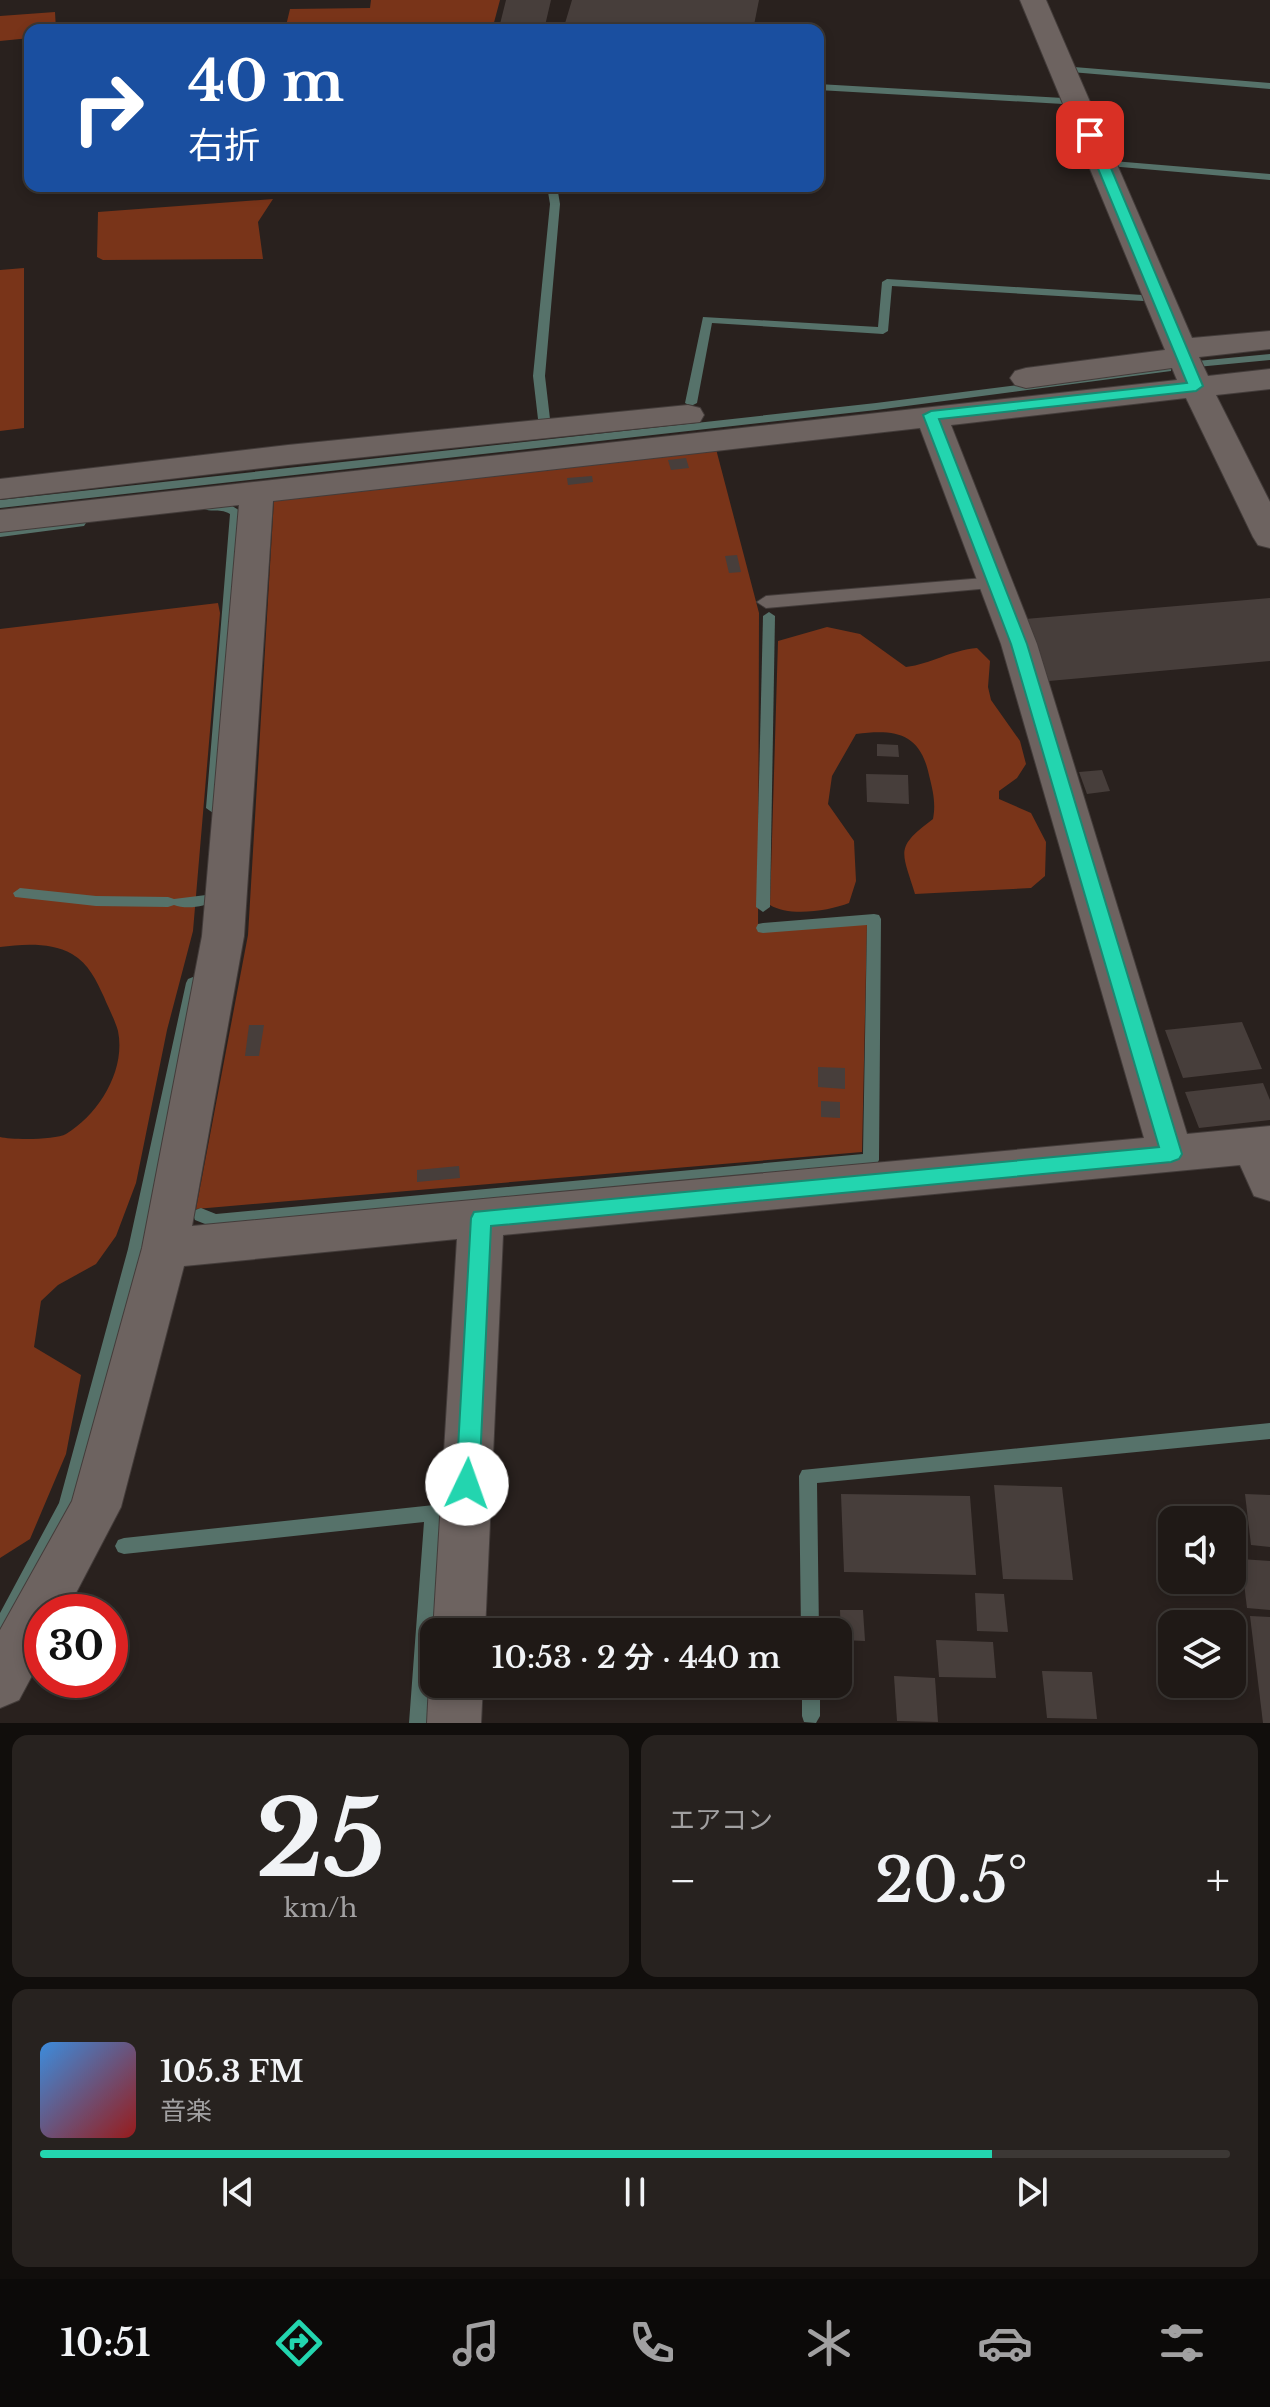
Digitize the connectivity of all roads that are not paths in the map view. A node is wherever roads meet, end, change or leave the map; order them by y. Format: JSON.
{"nodes":[{"id":1,"x":1039,"y":1,"type":"edge"},
{"id":2,"x":1270,"y":340,"type":"edge"},
{"id":3,"x":1186,"y":364,"type":"junction"},
{"id":4,"x":1270,"y":379,"type":"edge"},
{"id":5,"x":931,"y":415,"type":"junction"},
{"id":6,"x":0,"y":489,"type":"edge"},
{"id":7,"x":257,"y":490,"type":"junction"},
{"id":8,"x":0,"y":521,"type":"edge"},
{"id":9,"x":1270,"y":537,"type":"edge"},
{"id":10,"x":996,"y":583,"type":"junction"},
{"id":11,"x":766,"y":602,"type":"dead end"},
{"id":12,"x":1171,"y":1154,"type":"junction"},
{"id":13,"x":1265,"y":1158,"type":"edge"},
{"id":14,"x":481,"y":1218,"type":"junction"},
{"id":15,"x":165,"y":1248,"type":"junction"},
{"id":16,"x":460,"y":1618,"type":"edge"},
{"id":17,"x":0,"y":1682,"type":"edge"},
{"id":18,"x":455,"y":1698,"type":"edge"},
{"id":19,"x":454,"y":1723,"type":"edge"}],
"edges":[{"from":1,"to":3,"type":"street"},
{"from":2,"to":3,"type":"street"},
{"from":3,"to":4,"type":"street"},
{"from":3,"to":5,"type":"street"},
{"from":3,"to":6,"type":"street"},
{"from":3,"to":9,"type":"street"},
{"from":5,"to":7,"type":"street"},
{"from":5,"to":10,"type":"street"},
{"from":7,"to":8,"type":"street"},
{"from":7,"to":15,"type":"street"},
{"from":10,"to":11,"type":"lane"},
{"from":10,"to":12,"type":"street"},
{"from":12,"to":13,"type":"street"},
{"from":12,"to":14,"type":"street"},
{"from":14,"to":15,"type":"street"},
{"from":14,"to":16,"type":"street"},
{"from":15,"to":17,"type":"street"},
{"from":18,"to":19,"type":"street"}]}
